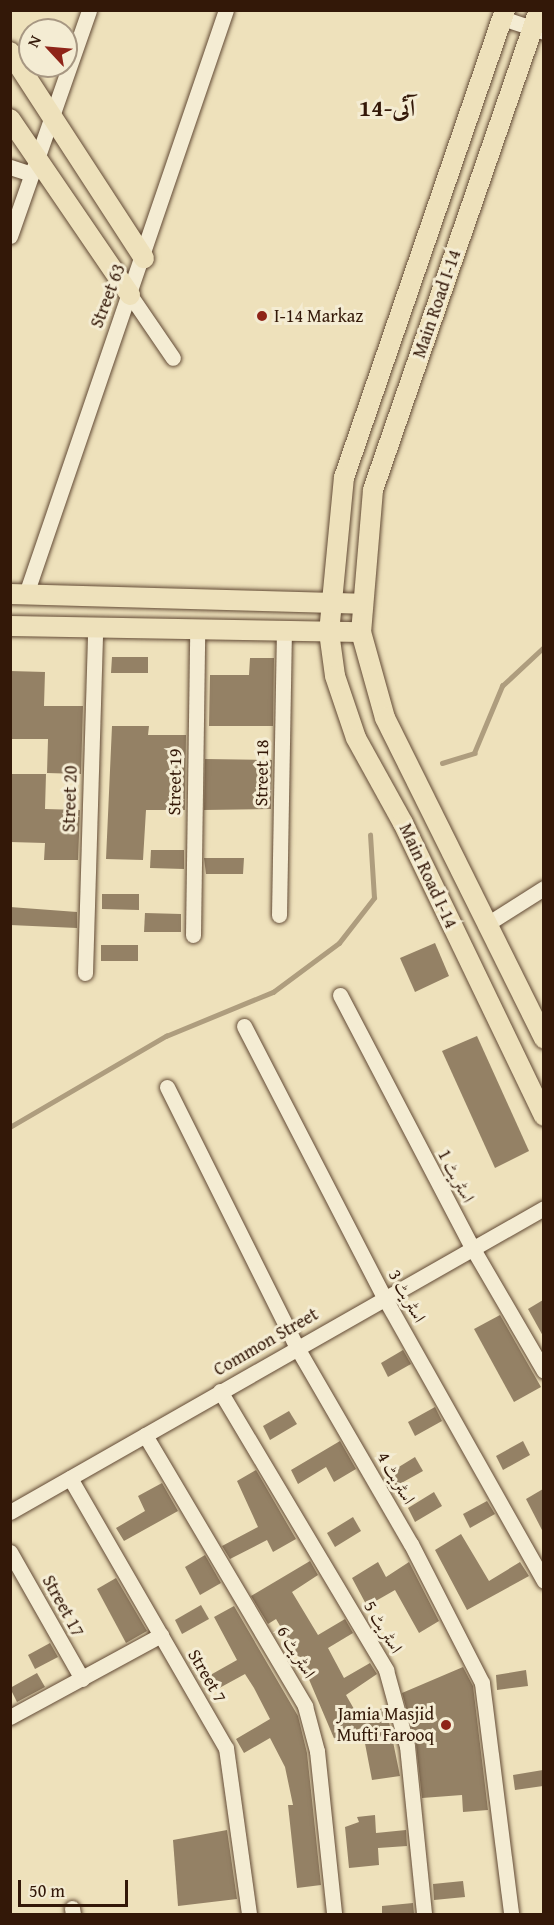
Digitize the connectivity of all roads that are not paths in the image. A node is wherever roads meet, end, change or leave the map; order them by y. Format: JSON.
{"nodes":[{"id":1,"x":89,"y":10,"type":"edge"},
{"id":2,"x":226,"y":10,"type":"edge"},
{"id":3,"x":504,"y":14,"type":"edge"},
{"id":4,"x":539,"y":23,"type":"edge"},
{"id":5,"x":10,"y":52,"type":"edge"},
{"id":6,"x":10,"y":119,"type":"edge"},
{"id":7,"x":51,"y":120,"type":"junction"},
{"id":8,"x":34,"y":165,"type":"junction"},
{"id":9,"x":10,"y":166,"type":"edge"},
{"id":10,"x":10,"y":236,"type":"edge"},
{"id":11,"x":144,"y":258,"type":"junction"},
{"id":12,"x":130,"y":295,"type":"junction"},
{"id":13,"x":173,"y":358,"type":"dead end"},
{"id":14,"x":18,"y":594,"type":"edge"},
{"id":15,"x":330,"y":601,"type":"junction"},
{"id":16,"x":362,"y":604,"type":"junction"},
{"id":17,"x":10,"y":626,"type":"edge"},
{"id":18,"x":95,"y":626,"type":"junction"},
{"id":19,"x":197,"y":630,"type":"junction"},
{"id":20,"x":284,"y":632,"type":"junction"},
{"id":21,"x":329,"y":632,"type":"junction"},
{"id":22,"x":361,"y":632,"type":"junction"},
{"id":23,"x":543,"y":888,"type":"edge"},
{"id":24,"x":279,"y":915,"type":"dead end"},
{"id":25,"x":487,"y":924,"type":"junction"},
{"id":26,"x":193,"y":935,"type":"dead end"},
{"id":27,"x":85,"y":973,"type":"dead end"},
{"id":28,"x":340,"y":995,"type":"dead end"},
{"id":29,"x":538,"y":1013,"type":"edge"},
{"id":30,"x":244,"y":1026,"type":"dead end"},
{"id":31,"x":543,"y":1039,"type":"edge"},
{"id":32,"x":167,"y":1087,"type":"dead end"},
{"id":33,"x":543,"y":1116,"type":"edge"},
{"id":34,"x":543,"y":1208,"type":"edge"},
{"id":35,"x":473,"y":1249,"type":"junction"},
{"id":36,"x":384,"y":1297,"type":"junction"},
{"id":37,"x":296,"y":1346,"type":"junction"},
{"id":38,"x":543,"y":1371,"type":"edge"},
{"id":39,"x":220,"y":1391,"type":"junction"},
{"id":40,"x":146,"y":1436,"type":"junction"},
{"id":41,"x":70,"y":1478,"type":"junction"},
{"id":42,"x":10,"y":1512,"type":"edge"},
{"id":43,"x":10,"y":1552,"type":"edge"},
{"id":44,"x":543,"y":1581,"type":"edge"},
{"id":45,"x":161,"y":1635,"type":"junction"},
{"id":46,"x":82,"y":1679,"type":"junction"},
{"id":47,"x":10,"y":1717,"type":"edge"},
{"id":48,"x":249,"y":1914,"type":"edge"},
{"id":49,"x":334,"y":1914,"type":"edge"},
{"id":50,"x":423,"y":1914,"type":"edge"},
{"id":51,"x":511,"y":1914,"type":"edge"}],
"edges":[{"from":1,"to":7,"type":"street"},
{"from":2,"to":11,"type":"street","name":"Street 63"},
{"from":3,"to":4,"type":"street"},
{"from":3,"to":15,"type":"main road","name":"Main Road I-14"},
{"from":4,"to":16,"type":"main road","name":"Main Road I-14"},
{"from":5,"to":7,"type":"main road"},
{"from":6,"to":8,"type":"main road"},
{"from":7,"to":8,"type":"street"},
{"from":7,"to":11,"type":"main road"},
{"from":8,"to":9,"type":"street"},
{"from":8,"to":10,"type":"street"},
{"from":8,"to":12,"type":"main road"},
{"from":11,"to":12,"type":"street","name":"Street 63"},
{"from":12,"to":13,"type":"street"},
{"from":12,"to":14,"type":"street","name":"Street 63"},
{"from":14,"to":15,"type":"main road"},
{"from":15,"to":16,"type":"main road"},
{"from":15,"to":21,"type":"main road","name":"Main Road I-14"},
{"from":16,"to":22,"type":"main road","name":"Main Road I-14"},
{"from":17,"to":18,"type":"main road"},
{"from":18,"to":19,"type":"main road"},
{"from":18,"to":27,"type":"street","name":"Street 20"},
{"from":19,"to":20,"type":"main road"},
{"from":19,"to":26,"type":"street","name":"Street 19"},
{"from":20,"to":21,"type":"main road"},
{"from":20,"to":24,"type":"street","name":"Street 18"},
{"from":21,"to":22,"type":"main road"},
{"from":21,"to":33,"type":"main road","name":"Main Road I-14"},
{"from":22,"to":25,"type":"main road","name":"Main Road I-14"},
{"from":23,"to":25,"type":"street"},
{"from":25,"to":29,"type":"main road","name":"Main Road I-14"},
{"from":28,"to":35,"type":"street","name":"اسٹریٹ 1"},
{"from":29,"to":31,"type":"main road","name":"Main Road I-14"},
{"from":30,"to":36,"type":"street","name":"اسٹریٹ 3"},
{"from":32,"to":37,"type":"street","name":"اسٹریٹ 4"},
{"from":34,"to":35,"type":"street","name":"Common Street"},
{"from":35,"to":36,"type":"street","name":"Common Street"},
{"from":35,"to":38,"type":"street","name":"اسٹریٹ 1"},
{"from":36,"to":37,"type":"street","name":"Common Street"},
{"from":36,"to":44,"type":"street","name":"اسٹریٹ 3"},
{"from":37,"to":39,"type":"street","name":"Common Street"},
{"from":37,"to":51,"type":"street","name":"اسٹریٹ 4"},
{"from":39,"to":40,"type":"street","name":"Common Street"},
{"from":39,"to":50,"type":"street","name":"اسٹریٹ 5"},
{"from":40,"to":41,"type":"street","name":"Common Street"},
{"from":40,"to":49,"type":"street","name":"اسٹریٹ 6"},
{"from":41,"to":42,"type":"street","name":"Common Street"},
{"from":41,"to":45,"type":"street","name":"Street 7"},
{"from":43,"to":46,"type":"street","name":"Street 17"},
{"from":45,"to":46,"type":"street"},
{"from":45,"to":48,"type":"street","name":"Street 7"},
{"from":46,"to":47,"type":"street"}]}
